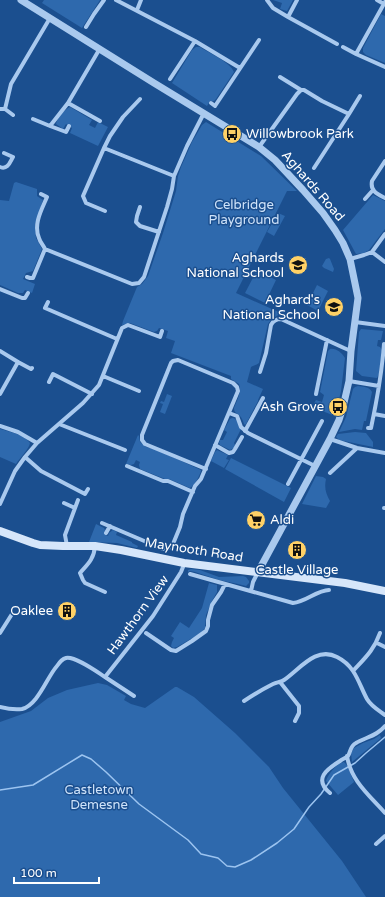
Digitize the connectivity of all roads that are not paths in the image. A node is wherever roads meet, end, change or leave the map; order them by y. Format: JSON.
{"nodes":[{"id":1,"x":21,"y":0,"type":"edge"},
{"id":2,"x":104,"y":0,"type":"edge"},
{"id":3,"x":116,"y":0,"type":"edge"},
{"id":4,"x":142,"y":0,"type":"edge"},
{"id":5,"x":267,"y":0,"type":"edge"},
{"id":6,"x":296,"y":0,"type":"edge"},
{"id":7,"x":377,"y":0,"type":"edge"},
{"id":8,"x":384,"y":3,"type":"edge"},
{"id":9,"x":137,"y":10,"type":"junction"},
{"id":10,"x":288,"y":17,"type":"junction"},
{"id":11,"x":50,"y":18,"type":"junction"},
{"id":12,"x":86,"y":27,"type":"dead end"},
{"id":13,"x":259,"y":40,"type":"dead end"},
{"id":14,"x":194,"y":41,"type":"junction"},
{"id":15,"x":337,"y":44,"type":"dead end"},
{"id":16,"x":343,"y":47,"type":"dead end"},
{"id":17,"x":99,"y":50,"type":"junction"},
{"id":18,"x":356,"y":54,"type":"junction"},
{"id":19,"x":385,"y":67,"type":"edge"},
{"id":20,"x":240,"y":68,"type":"junction"},
{"id":21,"x":280,"y":77,"type":"dead end"},
{"id":22,"x":170,"y":79,"type":"dead end"},
{"id":23,"x":301,"y":90,"type":"junction"},
{"id":24,"x":360,"y":96,"type":"dead end"},
{"id":25,"x":140,"y":99,"type":"dead end"},
{"id":26,"x":68,"y":103,"type":"junction"},
{"id":27,"x":211,"y":103,"type":"dead end"},
{"id":28,"x":0,"y":109,"type":"edge"},
{"id":29,"x":5,"y":109,"type":"junction"},
{"id":30,"x":204,"y":113,"type":"junction"},
{"id":31,"x":13,"y":114,"type":"dead end"},
{"id":32,"x":349,"y":114,"type":"junction"},
{"id":33,"x":33,"y":119,"type":"dead end"},
{"id":34,"x":100,"y":121,"type":"dead end"},
{"id":35,"x":50,"y":126,"type":"junction"},
{"id":36,"x":69,"y":126,"type":"dead end"},
{"id":37,"x":259,"y":147,"type":"junction"},
{"id":38,"x":104,"y":148,"type":"junction"},
{"id":39,"x":4,"y":153,"type":"dead end"},
{"id":40,"x":385,"y":161,"type":"edge"},
{"id":41,"x":0,"y":167,"type":"edge"},
{"id":42,"x":314,"y":168,"type":"dead end"},
{"id":43,"x":174,"y":176,"type":"junction"},
{"id":44,"x":372,"y":190,"type":"junction"},
{"id":45,"x":41,"y":194,"type":"dead end"},
{"id":46,"x":385,"y":198,"type":"edge"},
{"id":47,"x":365,"y":199,"type":"dead end"},
{"id":48,"x":140,"y":207,"type":"dead end"},
{"id":49,"x":105,"y":211,"type":"dead end"},
{"id":50,"x":159,"y":232,"type":"junction"},
{"id":51,"x":385,"y":234,"type":"edge"},
{"id":52,"x":45,"y":249,"type":"junction"},
{"id":53,"x":372,"y":252,"type":"junction"},
{"id":54,"x":350,"y":259,"type":"junction"},
{"id":55,"x":385,"y":262,"type":"edge"},
{"id":56,"x":27,"y":277,"type":"dead end"},
{"id":57,"x":0,"y":288,"type":"edge"},
{"id":58,"x":28,"y":293,"type":"dead end"},
{"id":59,"x":48,"y":302,"type":"dead end"},
{"id":60,"x":355,"y":322,"type":"junction"},
{"id":61,"x":385,"y":326,"type":"edge"},
{"id":62,"x":162,"y":331,"type":"dead end"},
{"id":63,"x":117,"y":339,"type":"junction"},
{"id":64,"x":327,"y":340,"type":"junction"},
{"id":65,"x":384,"y":344,"type":"edge"},
{"id":66,"x":0,"y":351,"type":"edge"},
{"id":67,"x":351,"y":351,"type":"junction"},
{"id":68,"x":18,"y":362,"type":"junction"},
{"id":69,"x":32,"y":368,"type":"dead end"},
{"id":70,"x":260,"y":372,"type":"dead end"},
{"id":71,"x":103,"y":376,"type":"junction"},
{"id":72,"x":349,"y":380,"type":"junction"},
{"id":73,"x":49,"y":382,"type":"dead end"},
{"id":74,"x":379,"y":386,"type":"junction"},
{"id":75,"x":139,"y":391,"type":"dead end"},
{"id":76,"x":0,"y":394,"type":"edge"},
{"id":77,"x":92,"y":394,"type":"junction"},
{"id":78,"x":316,"y":394,"type":"dead end"},
{"id":79,"x":263,"y":398,"type":"dead end"},
{"id":80,"x":229,"y":413,"type":"junction"},
{"id":81,"x":374,"y":414,"type":"junction"},
{"id":82,"x":385,"y":416,"type":"edge"},
{"id":83,"x":322,"y":421,"type":"dead end"},
{"id":84,"x":59,"y":424,"type":"junction"},
{"id":85,"x":0,"y":426,"type":"edge"},
{"id":86,"x":368,"y":428,"type":"dead end"},
{"id":87,"x":245,"y":431,"type":"junction"},
{"id":88,"x":242,"y":437,"type":"dead end"},
{"id":89,"x":330,"y":439,"type":"junction"},
{"id":90,"x":37,"y":442,"type":"junction"},
{"id":91,"x":216,"y":445,"type":"junction"},
{"id":92,"x":357,"y":448,"type":"junction"},
{"id":93,"x":125,"y":450,"type":"dead end"},
{"id":94,"x":385,"y":453,"type":"edge"},
{"id":95,"x":25,"y":457,"type":"junction"},
{"id":96,"x":300,"y":459,"type":"junction"},
{"id":97,"x":136,"y":464,"type":"dead end"},
{"id":98,"x":127,"y":466,"type":"dead end"},
{"id":99,"x":315,"y":466,"type":"junction"},
{"id":100,"x":135,"y":469,"type":"junction"},
{"id":101,"x":206,"y":469,"type":"junction"},
{"id":102,"x":330,"y":474,"type":"dead end"},
{"id":103,"x":288,"y":484,"type":"dead end"},
{"id":104,"x":88,"y":489,"type":"dead end"},
{"id":105,"x":192,"y":492,"type":"junction"},
{"id":106,"x":78,"y":500,"type":"dead end"},
{"id":107,"x":64,"y":503,"type":"dead end"},
{"id":108,"x":0,"y":504,"type":"edge"},
{"id":109,"x":75,"y":508,"type":"junction"},
{"id":110,"x":102,"y":523,"type":"dead end"},
{"id":111,"x":110,"y":526,"type":"junction"},
{"id":112,"x":0,"y":531,"type":"edge"},
{"id":113,"x":106,"y":534,"type":"dead end"},
{"id":114,"x":67,"y":546,"type":"junction"},
{"id":115,"x":95,"y":546,"type":"junction"},
{"id":116,"x":184,"y":563,"type":"junction"},
{"id":117,"x":258,"y":572,"type":"junction"},
{"id":118,"x":190,"y":574,"type":"dead end"},
{"id":119,"x":225,"y":584,"type":"junction"},
{"id":120,"x":329,"y":590,"type":"dead end"},
{"id":121,"x":251,"y":591,"type":"junction"},
{"id":122,"x":105,"y":592,"type":"dead end"},
{"id":123,"x":385,"y":592,"type":"edge"},
{"id":124,"x":12,"y":614,"type":"dead end"},
{"id":125,"x":0,"y":633,"type":"edge"},
{"id":126,"x":146,"y":633,"type":"dead end"},
{"id":127,"x":380,"y":633,"type":"dead end"},
{"id":128,"x":377,"y":643,"type":"junction"},
{"id":129,"x":385,"y":646,"type":"edge"},
{"id":130,"x":353,"y":671,"type":"junction"},
{"id":131,"x":105,"y":677,"type":"junction"},
{"id":132,"x":280,"y":682,"type":"junction"},
{"id":133,"x":134,"y":696,"type":"dead end"},
{"id":134,"x":244,"y":700,"type":"dead end"},
{"id":135,"x":0,"y":707,"type":"edge"},
{"id":136,"x":385,"y":715,"type":"edge"},
{"id":137,"x":295,"y":721,"type":"dead end"},
{"id":138,"x":385,"y":726,"type":"edge"},
{"id":139,"x":348,"y":756,"type":"junction"},
{"id":140,"x":328,"y":792,"type":"dead end"},
{"id":141,"x":385,"y":813,"type":"edge"},
{"id":142,"x":377,"y":836,"type":"dead end"},
{"id":143,"x":385,"y":836,"type":"edge"},
{"id":144,"x":381,"y":840,"type":"junction"},
{"id":145,"x":376,"y":844,"type":"dead end"}],
"edges":[{"from":1,"to":11,"type":"street","name":"Aghards Road"},
{"from":2,"to":12,"type":"street"},
{"from":3,"to":9,"type":"street"},
{"from":4,"to":9,"type":"street"},
{"from":5,"to":10,"type":"street"},
{"from":6,"to":10,"type":"street"},
{"from":7,"to":8,"type":"street"},
{"from":8,"to":18,"type":"street"},
{"from":9,"to":14,"type":"street"},
{"from":10,"to":15,"type":"street"},
{"from":11,"to":17,"type":"street","name":"Aghards Road"},
{"from":11,"to":29,"type":"street"},
{"from":13,"to":20,"type":"street"},
{"from":14,"to":20,"type":"street"},
{"from":14,"to":22,"type":"street"},
{"from":16,"to":18,"type":"street"},
{"from":17,"to":26,"type":"street"},
{"from":17,"to":30,"type":"street","name":"Aghards Road"},
{"from":18,"to":19,"type":"street"},
{"from":20,"to":27,"type":"street"},
{"from":21,"to":23,"type":"street"},
{"from":23,"to":32,"type":"street"},
{"from":23,"to":37,"type":"street"},
{"from":24,"to":32,"type":"street"},
{"from":25,"to":38,"type":"street"},
{"from":26,"to":34,"type":"street"},
{"from":26,"to":35,"type":"street"},
{"from":28,"to":29,"type":"street"},
{"from":29,"to":31,"type":"street"},
{"from":30,"to":37,"type":"street","name":"Aghards Road"},
{"from":30,"to":43,"type":"street"},
{"from":32,"to":42,"type":"street"},
{"from":33,"to":35,"type":"street"},
{"from":35,"to":36,"type":"street"},
{"from":37,"to":54,"type":"street","name":"Aghards Road"},
{"from":38,"to":43,"type":"street"},
{"from":38,"to":49,"type":"street"},
{"from":39,"to":41,"type":"street"},
{"from":40,"to":44,"type":"street"},
{"from":43,"to":50,"type":"street"},
{"from":44,"to":46,"type":"street"},
{"from":44,"to":47,"type":"street"},
{"from":45,"to":52,"type":"street"},
{"from":48,"to":50,"type":"street"},
{"from":50,"to":52,"type":"street"},
{"from":51,"to":53,"type":"street"},
{"from":52,"to":56,"type":"street"},
{"from":53,"to":54,"type":"street"},
{"from":53,"to":55,"type":"street"},
{"from":54,"to":60,"type":"street","name":"Aghards Road"},
{"from":57,"to":58,"type":"street"},
{"from":59,"to":63,"type":"street"},
{"from":60,"to":61,"type":"street"},
{"from":60,"to":67,"type":"street","name":"Aghards Road"},
{"from":62,"to":63,"type":"street"},
{"from":63,"to":71,"type":"street"},
{"from":64,"to":67,"type":"street"},
{"from":64,"to":70,"type":"street"},
{"from":64,"to":78,"type":"street"},
{"from":65,"to":74,"type":"street"},
{"from":66,"to":68,"type":"street"},
{"from":67,"to":72,"type":"street","name":"Aghards Road"},
{"from":68,"to":69,"type":"street"},
{"from":68,"to":76,"type":"street"},
{"from":71,"to":75,"type":"street"},
{"from":71,"to":77,"type":"street"},
{"from":72,"to":74,"type":"street"},
{"from":72,"to":89,"type":"street","name":"Aghards Road"},
{"from":73,"to":77,"type":"street"},
{"from":74,"to":81,"type":"street"},
{"from":77,"to":84,"type":"street"},
{"from":79,"to":87,"type":"street"},
{"from":80,"to":87,"type":"street"},
{"from":80,"to":91,"type":"street"},
{"from":80,"to":101,"type":"street"},
{"from":81,"to":82,"type":"street"},
{"from":81,"to":86,"type":"street"},
{"from":83,"to":96,"type":"street"},
{"from":84,"to":90,"type":"street"},
{"from":84,"to":93,"type":"street"},
{"from":85,"to":90,"type":"street"},
{"from":87,"to":96,"type":"street"},
{"from":88,"to":91,"type":"street"},
{"from":89,"to":92,"type":"street"},
{"from":89,"to":99,"type":"street","name":"Aghards Road"},
{"from":90,"to":95,"type":"street"},
{"from":91,"to":101,"type":"street"},
{"from":92,"to":94,"type":"street"},
{"from":92,"to":102,"type":"street"},
{"from":95,"to":104,"type":"street"},
{"from":95,"to":108,"type":"street"},
{"from":96,"to":99,"type":"street"},
{"from":96,"to":103,"type":"street"},
{"from":97,"to":100,"type":"street"},
{"from":98,"to":100,"type":"street"},
{"from":99,"to":117,"type":"street","name":"Aghards Road"},
{"from":100,"to":105,"type":"street"},
{"from":101,"to":105,"type":"street"},
{"from":105,"to":111,"type":"street"},
{"from":106,"to":109,"type":"street"},
{"from":107,"to":109,"type":"street"},
{"from":109,"to":114,"type":"street"},
{"from":110,"to":111,"type":"street"},
{"from":111,"to":113,"type":"street"},
{"from":112,"to":114,"type":"main road","name":"Maynooth Road"},
{"from":114,"to":115,"type":"main road","name":"Maynooth Road"},
{"from":115,"to":116,"type":"main road","name":"Maynooth Road"},
{"from":115,"to":122,"type":"street"},
{"from":116,"to":117,"type":"main road","name":"Maynooth Road"},
{"from":116,"to":131,"type":"street","name":"Hawthorn View"},
{"from":117,"to":121,"type":"street"},
{"from":117,"to":123,"type":"main road","name":"Maynooth Road"},
{"from":118,"to":119,"type":"street"},
{"from":119,"to":121,"type":"street"},
{"from":119,"to":126,"type":"street"},
{"from":120,"to":121,"type":"street"},
{"from":124,"to":125,"type":"street"},
{"from":127,"to":128,"type":"street"},
{"from":128,"to":129,"type":"street"},
{"from":128,"to":130,"type":"street"},
{"from":130,"to":132,"type":"street"},
{"from":130,"to":136,"type":"street"},
{"from":131,"to":133,"type":"street"},
{"from":131,"to":135,"type":"street"},
{"from":132,"to":134,"type":"street"},
{"from":132,"to":137,"type":"street"},
{"from":138,"to":139,"type":"street"},
{"from":139,"to":140,"type":"street"},
{"from":139,"to":141,"type":"street"},
{"from":142,"to":144,"type":"street"},
{"from":143,"to":144,"type":"street"},
{"from":144,"to":145,"type":"street"}]}
